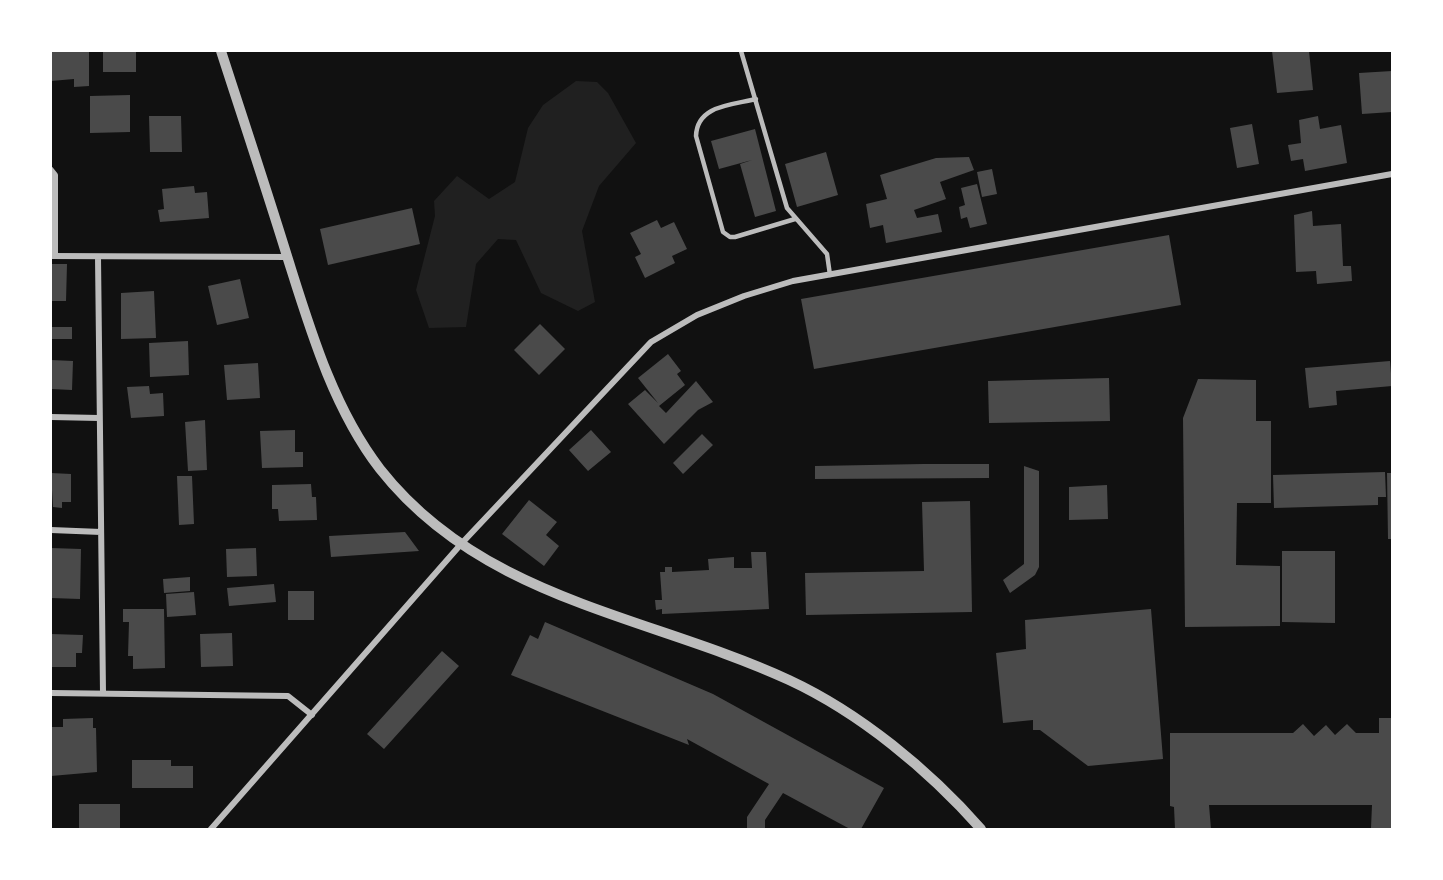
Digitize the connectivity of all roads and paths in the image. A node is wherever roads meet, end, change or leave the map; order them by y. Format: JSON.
{"nodes":[{"id":1,"x":221,"y":51,"type":"edge"},
{"id":2,"x":741,"y":51,"type":"edge"},
{"id":3,"x":756,"y":99,"type":"junction"},
{"id":4,"x":51,"y":170,"type":"edge"},
{"id":5,"x":1392,"y":174,"type":"edge"},
{"id":6,"x":795,"y":219,"type":"junction"},
{"id":7,"x":53,"y":256,"type":"edge"},
{"id":8,"x":98,"y":257,"type":"junction"},
{"id":9,"x":287,"y":257,"type":"junction"},
{"id":10,"x":830,"y":275,"type":"junction"},
{"id":11,"x":51,"y":417,"type":"edge"},
{"id":12,"x":99,"y":418,"type":"junction"},
{"id":13,"x":51,"y":530,"type":"edge"},
{"id":14,"x":101,"y":532,"type":"junction"},
{"id":15,"x":462,"y":543,"type":"junction"},
{"id":16,"x":51,"y":693,"type":"edge"},
{"id":17,"x":103,"y":693,"type":"junction"},
{"id":18,"x":312,"y":715,"type":"junction"},
{"id":19,"x":211,"y":829,"type":"edge"},
{"id":20,"x":981,"y":829,"type":"edge"}],
"edges":[{"from":1,"to":9,"type":"street"},
{"from":2,"to":3,"type":"lane"},
{"from":3,"to":6,"type":"lane"},
{"from":3,"to":6,"type":"lane"},
{"from":4,"to":7,"type":"street"},
{"from":5,"to":10,"type":"street"},
{"from":6,"to":10,"type":"lane"},
{"from":7,"to":8,"type":"street"},
{"from":8,"to":9,"type":"street"},
{"from":8,"to":12,"type":"street"},
{"from":9,"to":15,"type":"street"},
{"from":10,"to":15,"type":"street"},
{"from":11,"to":12,"type":"street"},
{"from":12,"to":14,"type":"street"},
{"from":13,"to":14,"type":"street"},
{"from":14,"to":17,"type":"street"},
{"from":15,"to":18,"type":"street"},
{"from":15,"to":20,"type":"street"},
{"from":16,"to":17,"type":"street"},
{"from":17,"to":18,"type":"street"},
{"from":18,"to":19,"type":"street"}]}
